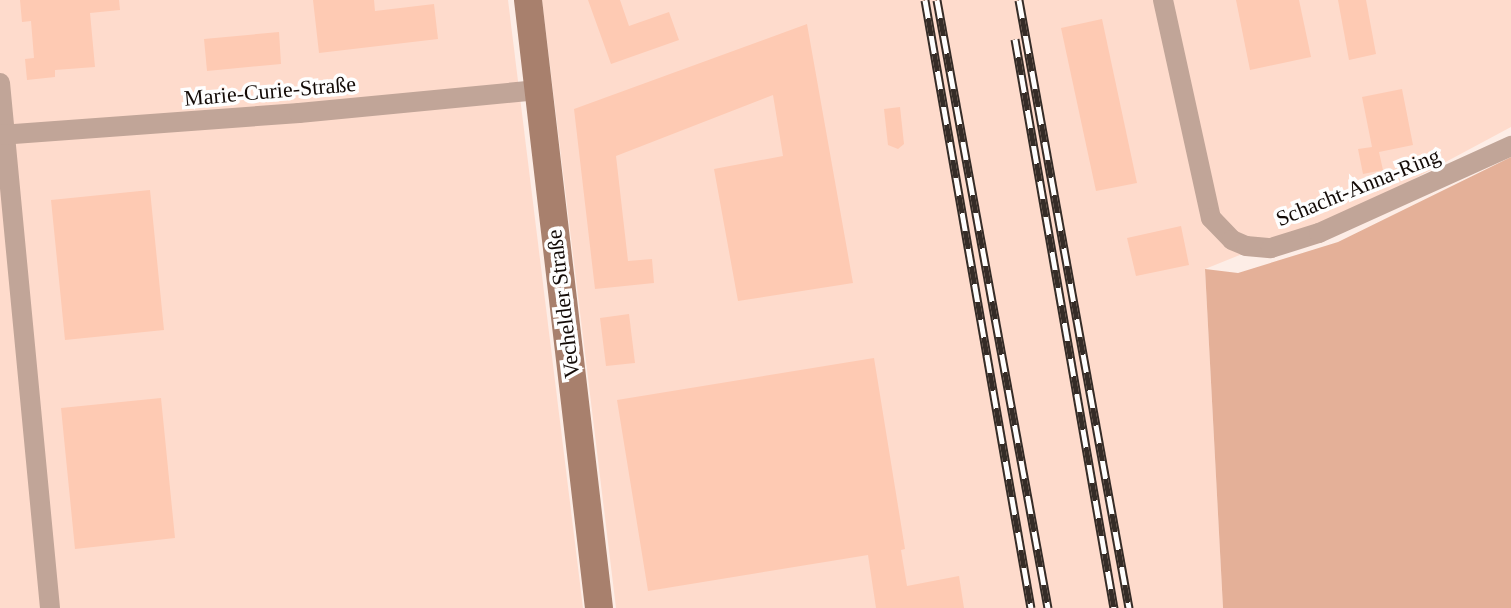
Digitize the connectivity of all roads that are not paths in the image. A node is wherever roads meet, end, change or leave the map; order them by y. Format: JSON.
{"nodes":[{"id":1,"x":528,"y":0,"type":"edge"},
{"id":2,"x":1163,"y":0,"type":"edge"},
{"id":3,"x":0,"y":83,"type":"edge"},
{"id":4,"x":538,"y":90,"type":"junction"},
{"id":5,"x":3,"y":135,"type":"edge"},
{"id":6,"x":1511,"y":146,"type":"edge"},
{"id":7,"x":50,"y":608,"type":"edge"},
{"id":8,"x":599,"y":608,"type":"edge"}],
"edges":[{"from":1,"to":4,"type":"main road","name":"Vechelder Straße"},
{"from":2,"to":6,"type":"street","name":"Schacht-Anna-Ring"},
{"from":3,"to":5,"type":"street"},
{"from":4,"to":5,"type":"street","name":"Marie-Curie-Straße"},
{"from":4,"to":8,"type":"main road","name":"Vechelder Straße"},
{"from":5,"to":7,"type":"street"}]}
